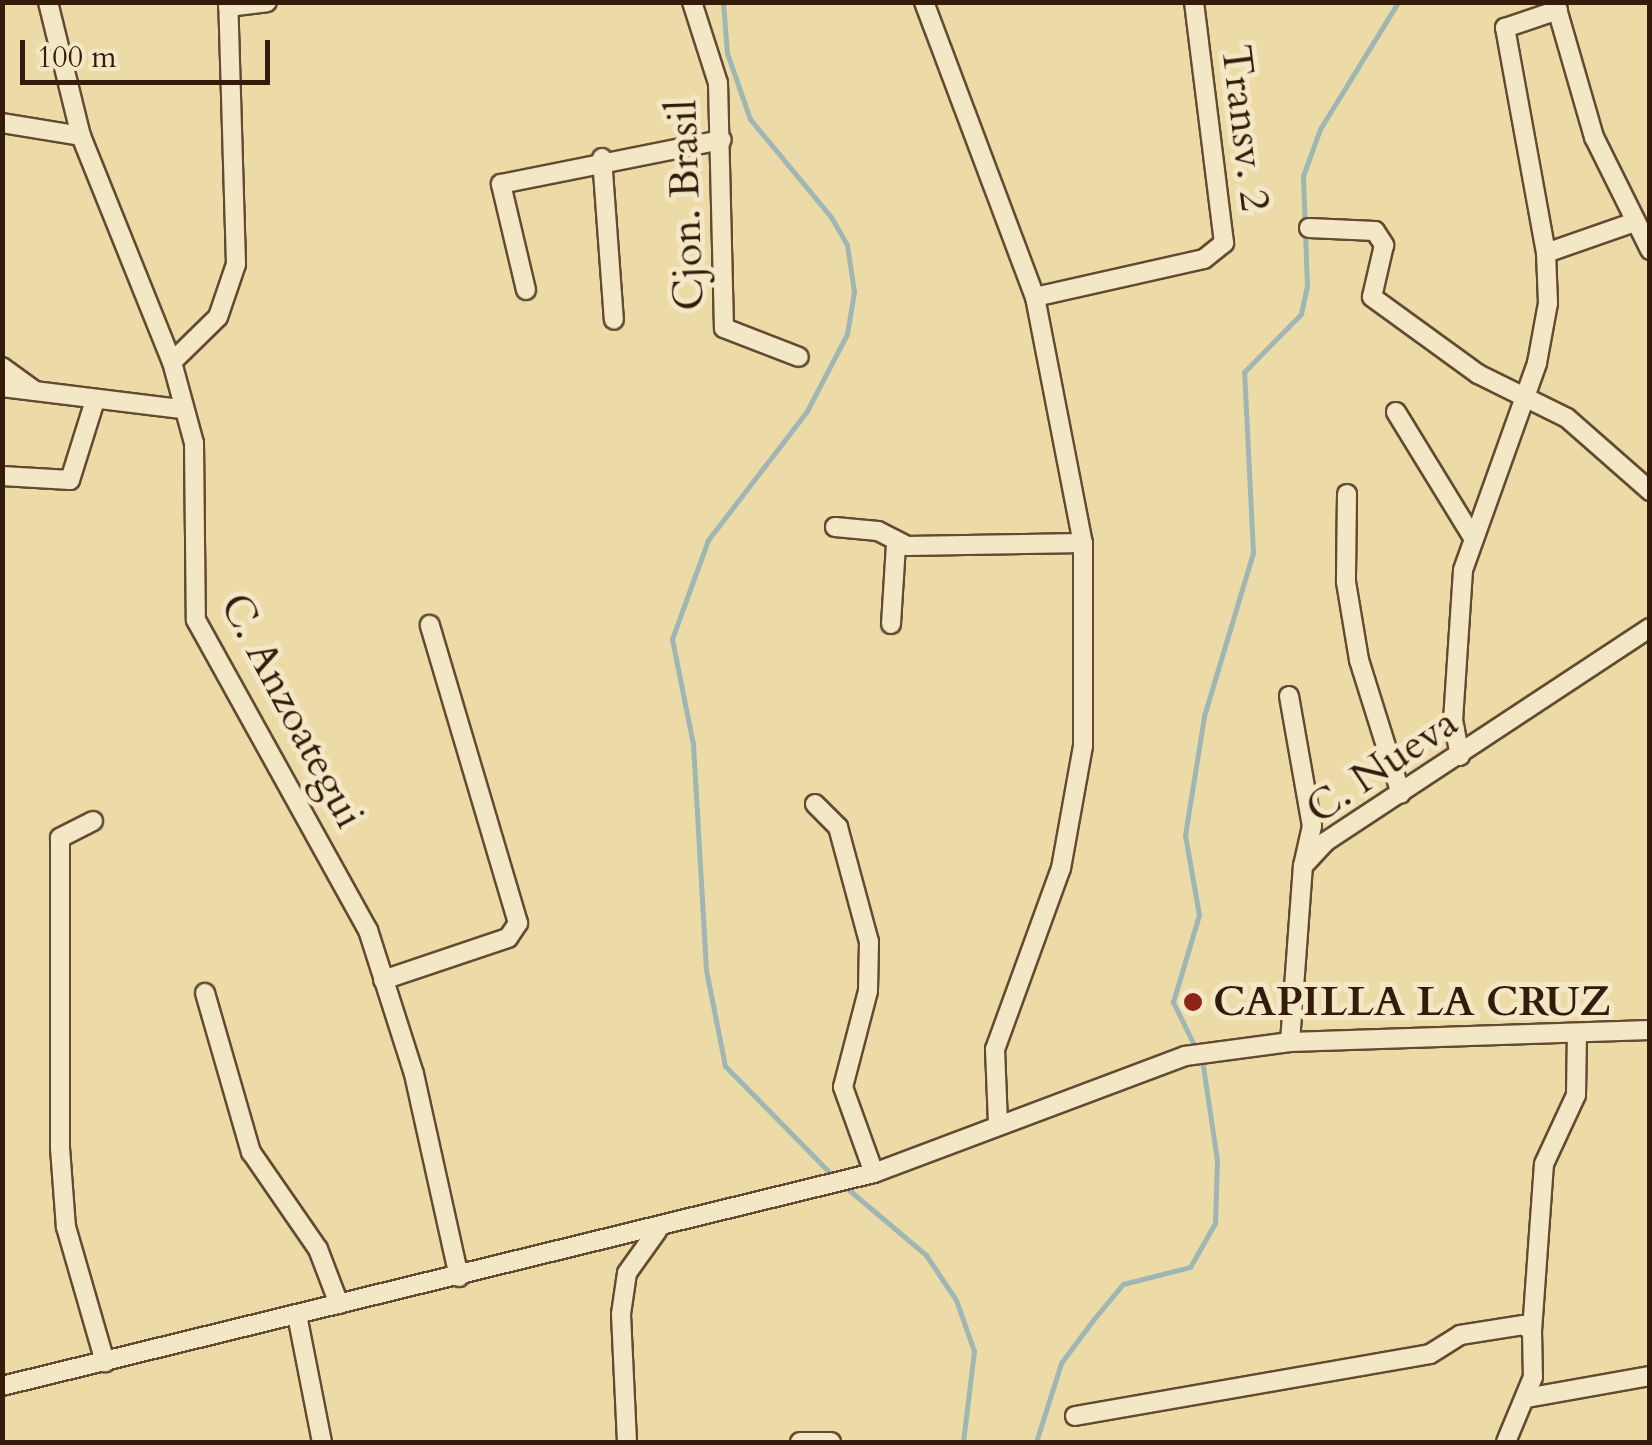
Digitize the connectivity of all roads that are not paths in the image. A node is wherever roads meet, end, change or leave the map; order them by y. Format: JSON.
{"nodes":[{"id":1,"x":48,"y":2,"type":"edge"},
{"id":2,"x":267,"y":2,"type":"edge"},
{"id":3,"x":692,"y":2,"type":"edge"},
{"id":4,"x":924,"y":2,"type":"edge"},
{"id":5,"x":1194,"y":2,"type":"edge"},
{"id":6,"x":228,"y":4,"type":"edge"},
{"id":7,"x":1557,"y":6,"type":"edge"},
{"id":8,"x":2,"y":123,"type":"edge"},
{"id":9,"x":81,"y":136,"type":"junction"},
{"id":10,"x":722,"y":140,"type":"junction"},
{"id":11,"x":602,"y":158,"type":"junction"},
{"id":12,"x":1632,"y":223,"type":"junction"},
{"id":13,"x":1308,"y":228,"type":"dead end"},
{"id":14,"x":1650,"y":250,"type":"edge"},
{"id":15,"x":1546,"y":252,"type":"junction"},
{"id":16,"x":526,"y":290,"type":"dead end"},
{"id":17,"x":1034,"y":296,"type":"junction"},
{"id":18,"x":614,"y":320,"type":"dead end"},
{"id":19,"x":799,"y":357,"type":"dead end"},
{"id":20,"x":172,"y":362,"type":"junction"},
{"id":21,"x":2,"y":366,"type":"edge"},
{"id":22,"x":2,"y":387,"type":"edge"},
{"id":23,"x":36,"y":392,"type":"junction"},
{"id":24,"x":1522,"y":396,"type":"junction"},
{"id":25,"x":95,"y":400,"type":"junction"},
{"id":26,"x":182,"y":409,"type":"junction"},
{"id":27,"x":1396,"y":412,"type":"dead end"},
{"id":28,"x":2,"y":476,"type":"edge"},
{"id":29,"x":1650,"y":491,"type":"edge"},
{"id":30,"x":1347,"y":494,"type":"dead end"},
{"id":31,"x":835,"y":527,"type":"dead end"},
{"id":32,"x":1472,"y":536,"type":"junction"},
{"id":33,"x":1083,"y":543,"type":"junction"},
{"id":34,"x":896,"y":544,"type":"junction"},
{"id":35,"x":892,"y":624,"type":"dead end"},
{"id":36,"x":430,"y":625,"type":"dead end"},
{"id":37,"x":1650,"y":628,"type":"edge"},
{"id":38,"x":1288,"y":696,"type":"dead end"},
{"id":39,"x":1460,"y":756,"type":"junction"},
{"id":40,"x":1401,"y":794,"type":"junction"},
{"id":41,"x":815,"y":804,"type":"dead end"},
{"id":42,"x":94,"y":821,"type":"dead end"},
{"id":43,"x":1303,"y":866,"type":"junction"},
{"id":44,"x":383,"y":980,"type":"junction"},
{"id":45,"x":205,"y":993,"type":"dead end"},
{"id":46,"x":1650,"y":1030,"type":"edge"},
{"id":47,"x":1576,"y":1033,"type":"junction"},
{"id":48,"x":1290,"y":1042,"type":"junction"},
{"id":49,"x":998,"y":1124,"type":"junction"},
{"id":50,"x":874,"y":1174,"type":"junction"},
{"id":51,"x":657,"y":1231,"type":"junction"},
{"id":52,"x":458,"y":1276,"type":"junction"},
{"id":53,"x":339,"y":1304,"type":"junction"},
{"id":54,"x":296,"y":1314,"type":"junction"},
{"id":55,"x":1532,"y":1332,"type":"junction"},
{"id":56,"x":105,"y":1362,"type":"junction"},
{"id":57,"x":1650,"y":1376,"type":"edge"},
{"id":58,"x":2,"y":1386,"type":"edge"},
{"id":59,"x":1526,"y":1398,"type":"junction"},
{"id":60,"x":1075,"y":1416,"type":"dead end"},
{"id":61,"x":322,"y":1442,"type":"edge"},
{"id":62,"x":627,"y":1442,"type":"edge"},
{"id":63,"x":800,"y":1442,"type":"edge"},
{"id":64,"x":831,"y":1442,"type":"edge"},
{"id":65,"x":1506,"y":1442,"type":"edge"}],
"edges":[{"from":1,"to":9,"type":"street","name":"C. Anzoategui"},
{"from":2,"to":6,"type":"street"},
{"from":3,"to":10,"type":"street","name":"Cjon. Brasil"},
{"from":4,"to":17,"type":"street"},
{"from":5,"to":17,"type":"street","name":"Transv. 2"},
{"from":6,"to":20,"type":"street"},
{"from":7,"to":12,"type":"street"},
{"from":7,"to":15,"type":"street"},
{"from":8,"to":9,"type":"street"},
{"from":9,"to":20,"type":"street","name":"C. Anzoategui"},
{"from":10,"to":11,"type":"street"},
{"from":10,"to":19,"type":"street","name":"Cjon. Brasil"},
{"from":11,"to":16,"type":"street"},
{"from":11,"to":18,"type":"street"},
{"from":12,"to":14,"type":"street"},
{"from":12,"to":15,"type":"street"},
{"from":13,"to":24,"type":"street"},
{"from":15,"to":24,"type":"street"},
{"from":17,"to":33,"type":"street"},
{"from":20,"to":26,"type":"street","name":"C. Anzoategui"},
{"from":21,"to":23,"type":"street"},
{"from":22,"to":23,"type":"street"},
{"from":23,"to":25,"type":"street"},
{"from":24,"to":29,"type":"street"},
{"from":24,"to":32,"type":"street"},
{"from":25,"to":26,"type":"street"},
{"from":25,"to":28,"type":"street"},
{"from":26,"to":44,"type":"street","name":"C. Anzoategui"},
{"from":27,"to":32,"type":"street"},
{"from":30,"to":40,"type":"street"},
{"from":31,"to":34,"type":"street"},
{"from":32,"to":39,"type":"street"},
{"from":33,"to":34,"type":"street"},
{"from":33,"to":49,"type":"street"},
{"from":34,"to":35,"type":"street"},
{"from":36,"to":44,"type":"street"},
{"from":37,"to":39,"type":"street","name":"C. Nueva"},
{"from":38,"to":43,"type":"street"},
{"from":39,"to":40,"type":"street","name":"C. Nueva"},
{"from":40,"to":43,"type":"street","name":"C. Nueva"},
{"from":41,"to":50,"type":"street"},
{"from":42,"to":56,"type":"street"},
{"from":43,"to":48,"type":"street","name":"C. Nueva"},
{"from":44,"to":52,"type":"street","name":"C. Anzoategui"},
{"from":45,"to":53,"type":"street"},
{"from":46,"to":47,"type":"street"},
{"from":47,"to":48,"type":"street"},
{"from":47,"to":55,"type":"street"},
{"from":48,"to":49,"type":"street"},
{"from":49,"to":50,"type":"street"},
{"from":50,"to":51,"type":"street"},
{"from":51,"to":52,"type":"street"},
{"from":51,"to":62,"type":"street"},
{"from":52,"to":53,"type":"street"},
{"from":53,"to":54,"type":"street"},
{"from":54,"to":56,"type":"street"},
{"from":54,"to":61,"type":"street"},
{"from":55,"to":59,"type":"street"},
{"from":55,"to":60,"type":"street"},
{"from":56,"to":58,"type":"street"},
{"from":57,"to":59,"type":"street"},
{"from":59,"to":65,"type":"street"},
{"from":63,"to":64,"type":"street"}]}
